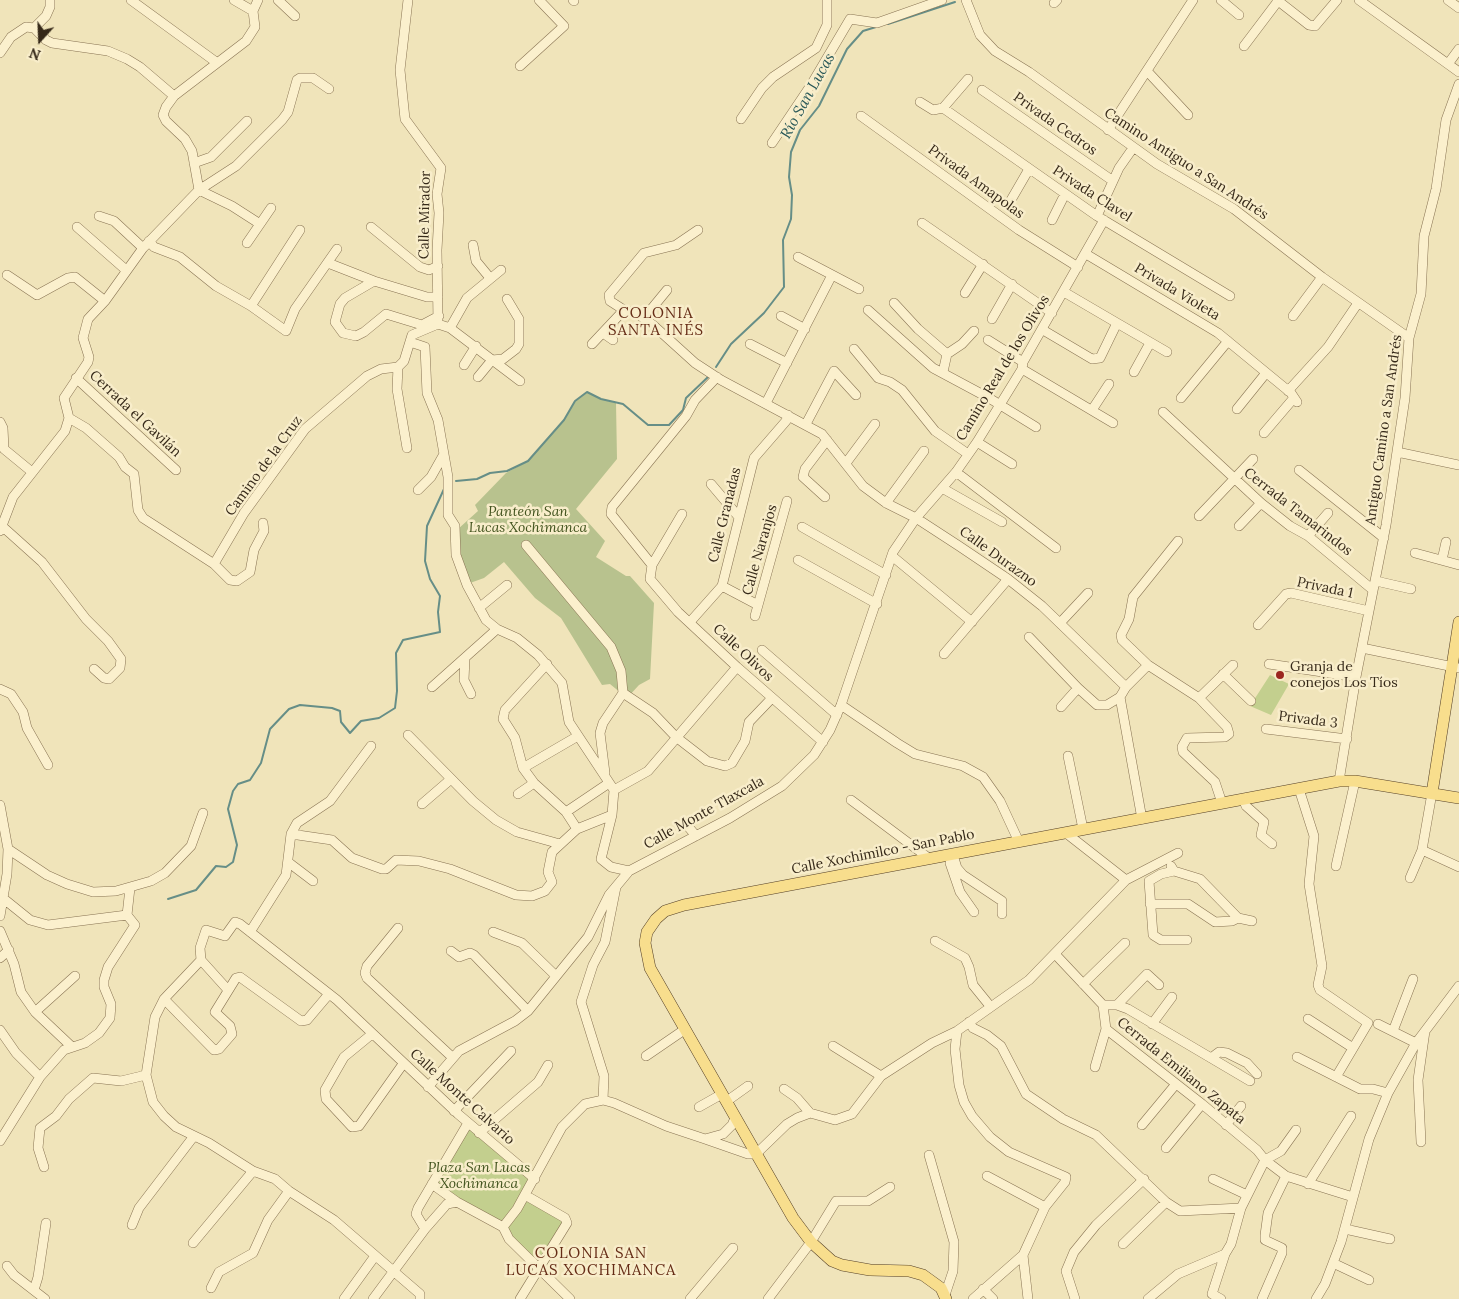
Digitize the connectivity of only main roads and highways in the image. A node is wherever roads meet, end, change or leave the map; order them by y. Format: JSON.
{"nodes":[{"id":1,"x":1459,"y":622,"type":"edge"},
{"id":2,"x":1455,"y":668,"type":"edge"},
{"id":3,"x":1432,"y":793,"type":"junction"},
{"id":4,"x":1459,"y":798,"type":"edge"},
{"id":5,"x":946,"y":1297,"type":"edge"}],
"edges":[{"from":1,"to":2,"type":"main road"},
{"from":2,"to":3,"type":"main road"},
{"from":3,"to":4,"type":"main road","name":"Calle Xochimilco - San Pablo"},
{"from":3,"to":5,"type":"main road","name":"Calle Xochimilco - San Pablo"}]}
